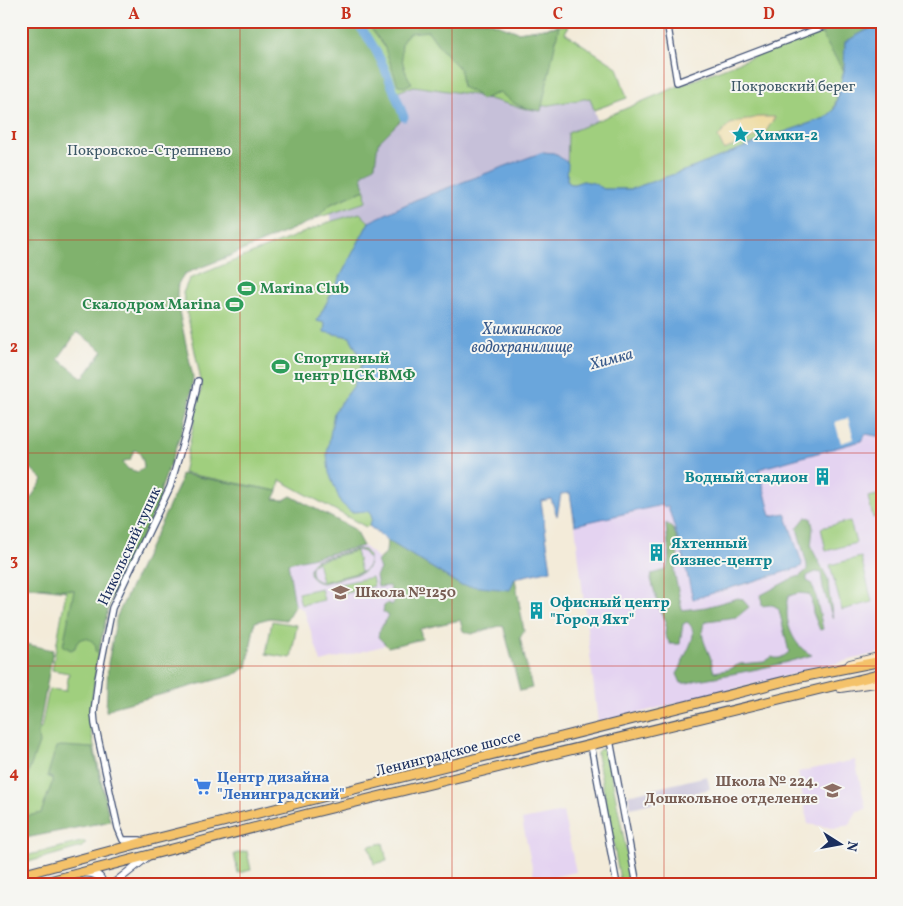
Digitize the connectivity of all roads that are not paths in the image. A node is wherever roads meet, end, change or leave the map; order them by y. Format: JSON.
{"nodes":[{"id":1,"x":667,"y":21,"type":"edge"},
{"id":2,"x":838,"y":21,"type":"edge"},
{"id":3,"x":198,"y":381,"type":"dead end"},
{"id":4,"x":882,"y":656,"type":"edge"},
{"id":5,"x":882,"y":661,"type":"edge"},
{"id":6,"x":882,"y":674,"type":"edge"},
{"id":7,"x":801,"y":677,"type":"junction"},
{"id":8,"x":882,"y":682,"type":"edge"},
{"id":9,"x":803,"y":692,"type":"junction"},
{"id":10,"x":610,"y":740,"type":"junction"},
{"id":11,"x":591,"y":745,"type":"junction"},
{"id":12,"x":155,"y":839,"type":"junction"},
{"id":13,"x":153,"y":853,"type":"junction"},
{"id":14,"x":78,"y":873,"type":"junction"},
{"id":15,"x":21,"y":875,"type":"edge"},
{"id":16,"x":34,"y":885,"type":"edge"},
{"id":17,"x":102,"y":885,"type":"edge"},
{"id":18,"x":112,"y":885,"type":"edge"},
{"id":19,"x":618,"y":885,"type":"edge"},
{"id":20,"x":637,"y":885,"type":"edge"}],
"edges":[{"from":1,"to":2,"type":"street"},
{"from":3,"to":12,"type":"street","name":"Никольский тупик"},
{"from":4,"to":7,"type":"main road"},
{"from":5,"to":7,"type":"main road","name":"Ленинградское шоссе"},
{"from":6,"to":9,"type":"main road","name":"Ленинградское шоссе"},
{"from":7,"to":12,"type":"main road","name":"Ленинградское шоссе"},
{"from":8,"to":9,"type":"main road"},
{"from":9,"to":10,"type":"main road","name":"Ленинградское шоссе"},
{"from":10,"to":11,"type":"main road","name":"Ленинградское шоссе"},
{"from":10,"to":20,"type":"street"},
{"from":11,"to":13,"type":"main road","name":"Ленинградское шоссе"},
{"from":11,"to":19,"type":"street"},
{"from":12,"to":15,"type":"main road","name":"Ленинградское шоссе"},
{"from":13,"to":14,"type":"main road","name":"Ленинградское шоссе"},
{"from":13,"to":18,"type":"street"},
{"from":14,"to":16,"type":"main road","name":"Ленинградское шоссе"},
{"from":14,"to":17,"type":"street"}]}
